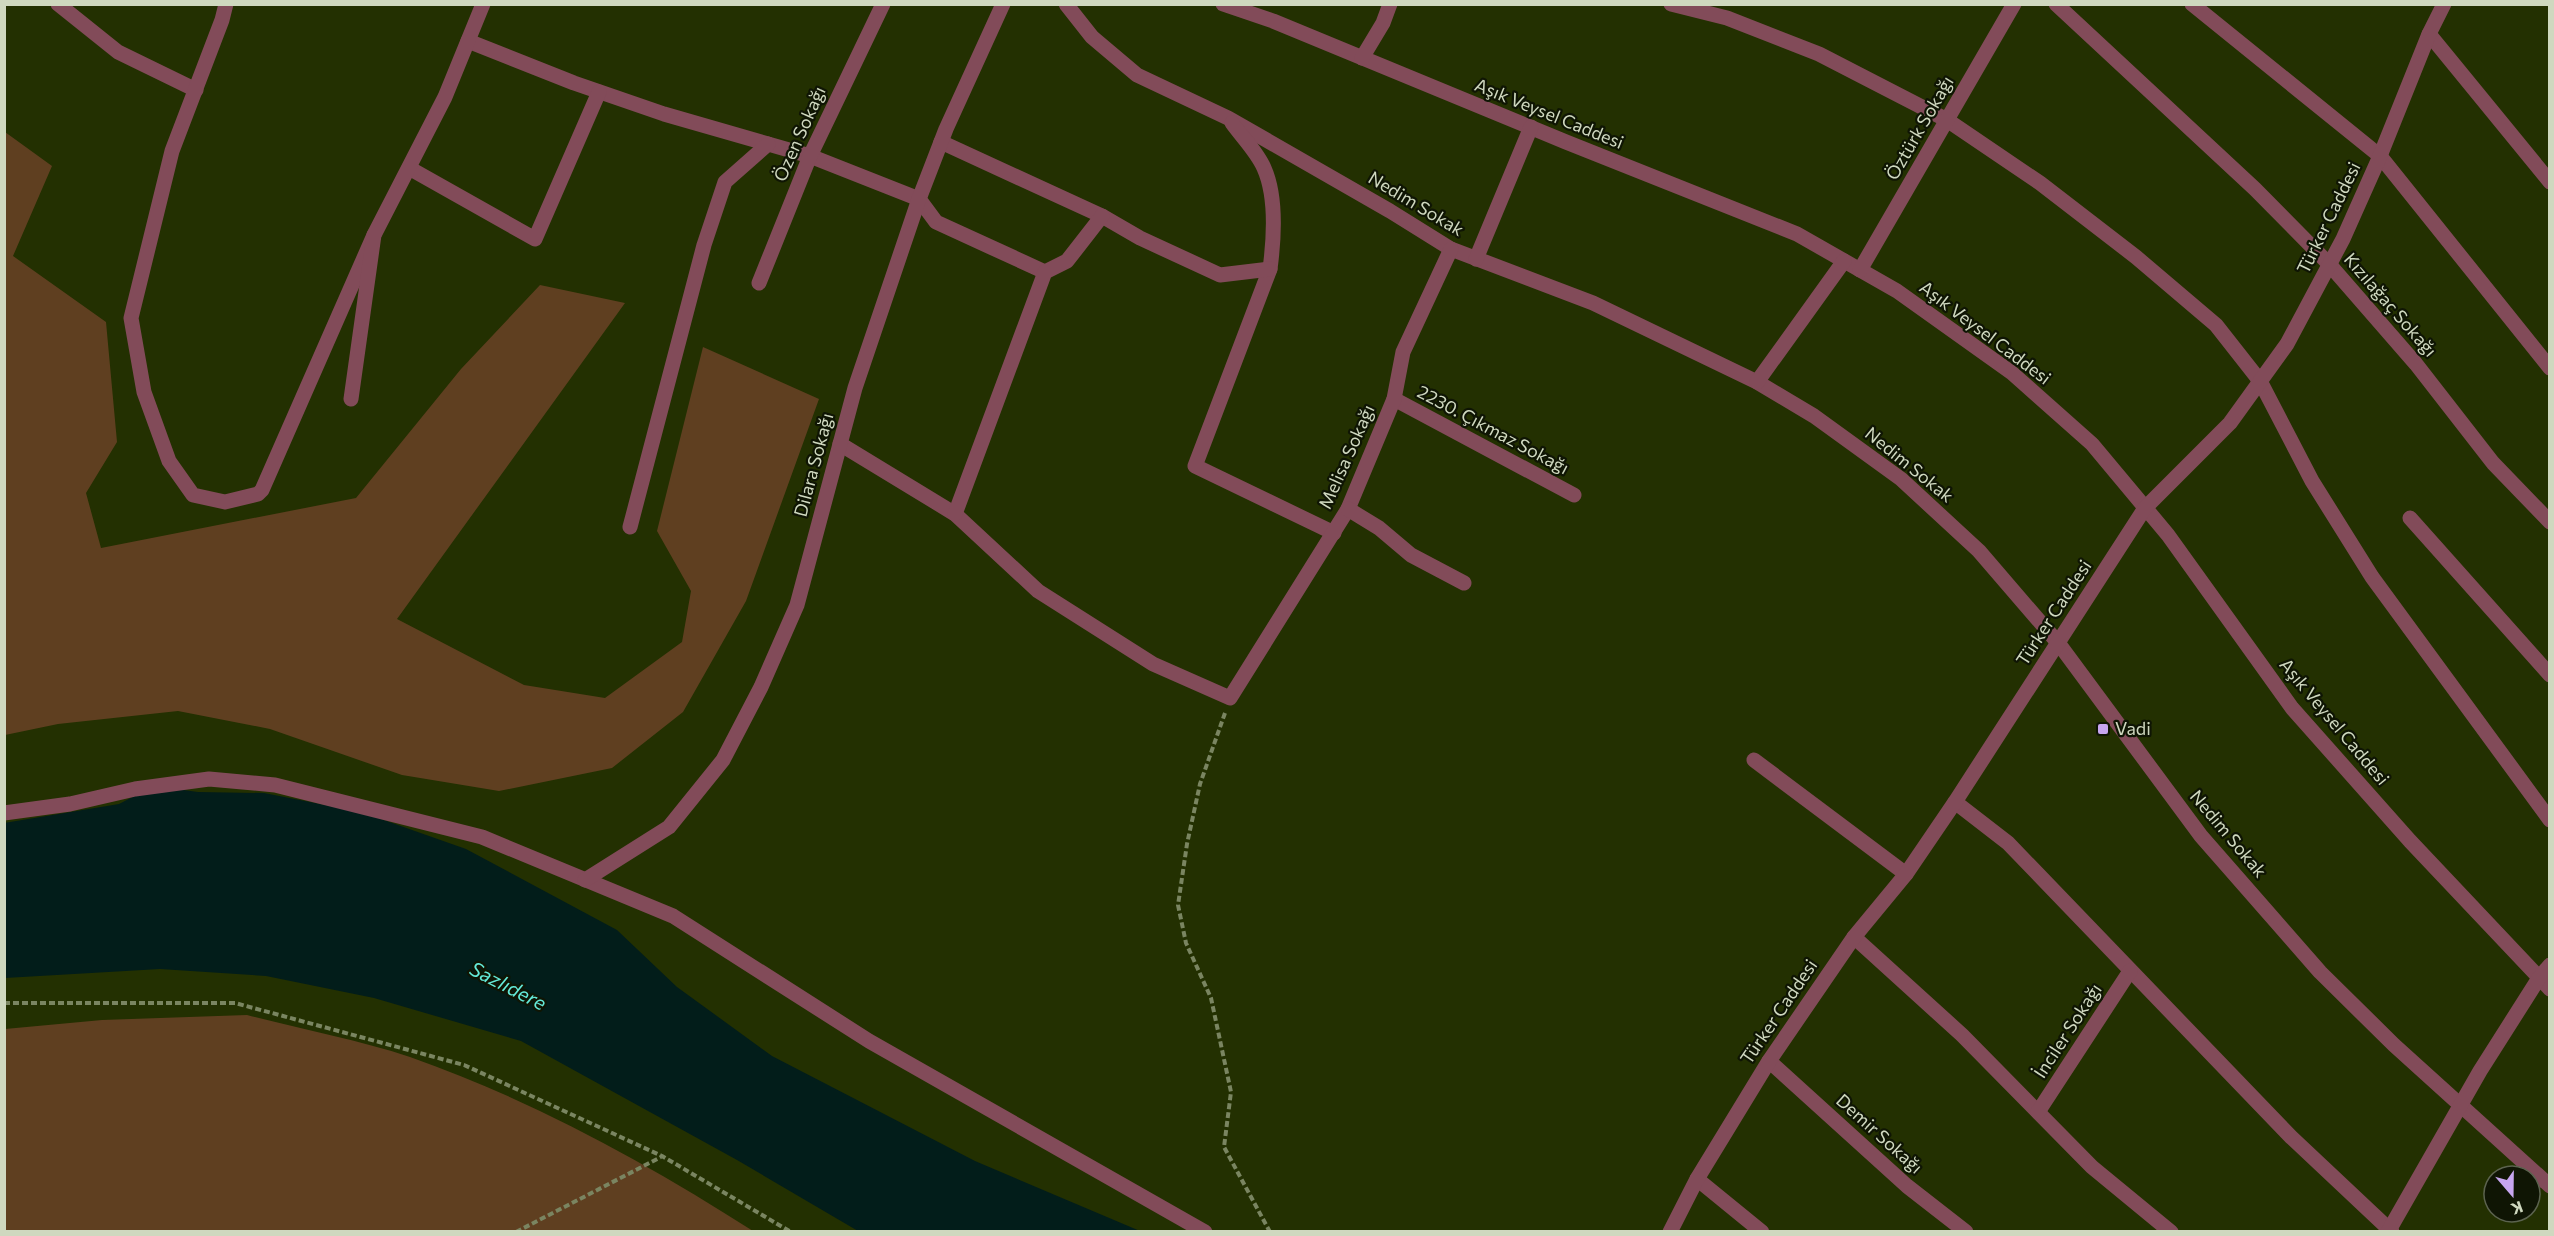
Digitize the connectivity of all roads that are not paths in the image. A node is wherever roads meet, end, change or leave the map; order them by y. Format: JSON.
{"nodes":[{"id":1,"x":58,"y":4,"type":"edge"},
{"id":2,"x":226,"y":4,"type":"edge"},
{"id":3,"x":483,"y":4,"type":"edge"},
{"id":4,"x":883,"y":4,"type":"edge"},
{"id":5,"x":1003,"y":4,"type":"edge"},
{"id":6,"x":1066,"y":4,"type":"edge"},
{"id":7,"x":1223,"y":4,"type":"edge"},
{"id":8,"x":1390,"y":4,"type":"edge"},
{"id":9,"x":1671,"y":4,"type":"edge"},
{"id":10,"x":2056,"y":4,"type":"edge"},
{"id":11,"x":2192,"y":4,"type":"edge"},
{"id":12,"x":2444,"y":4,"type":"edge"},
{"id":13,"x":2008,"y":7,"type":"edge"},
{"id":14,"x":2429,"y":34,"type":"junction"},
{"id":15,"x":468,"y":41,"type":"junction"},
{"id":16,"x":1362,"y":58,"type":"junction"},
{"id":17,"x":196,"y":90,"type":"junction"},
{"id":18,"x":600,"y":92,"type":"junction"},
{"id":19,"x":1228,"y":118,"type":"junction"},
{"id":20,"x":1947,"y":120,"type":"junction"},
{"id":21,"x":1531,"y":128,"type":"junction"},
{"id":22,"x":941,"y":142,"type":"junction"},
{"id":23,"x":768,"y":144,"type":"junction"},
{"id":24,"x":810,"y":156,"type":"junction"},
{"id":25,"x":2380,"y":156,"type":"junction"},
{"id":26,"x":409,"y":168,"type":"junction"},
{"id":27,"x":2550,"y":182,"type":"edge"},
{"id":28,"x":919,"y":199,"type":"junction"},
{"id":29,"x":1102,"y":216,"type":"junction"},
{"id":30,"x":374,"y":235,"type":"junction"},
{"id":31,"x":1450,"y":249,"type":"junction"},
{"id":32,"x":1476,"y":259,"type":"junction"},
{"id":33,"x":1844,"y":261,"type":"junction"},
{"id":34,"x":2329,"y":264,"type":"junction"},
{"id":35,"x":1270,"y":269,"type":"junction"},
{"id":36,"x":1860,"y":270,"type":"junction"},
{"id":37,"x":1045,"y":272,"type":"junction"},
{"id":38,"x":759,"y":282,"type":"dead end"},
{"id":39,"x":2550,"y":368,"type":"edge"},
{"id":40,"x":2260,"y":381,"type":"junction"},
{"id":41,"x":1757,"y":382,"type":"junction"},
{"id":42,"x":351,"y":399,"type":"dead end"},
{"id":43,"x":1394,"y":399,"type":"junction"},
{"id":44,"x":840,"y":444,"type":"junction"},
{"id":45,"x":1574,"y":495,"type":"dead end"},
{"id":46,"x":2145,"y":508,"type":"junction"},
{"id":47,"x":1348,"y":509,"type":"junction"},
{"id":48,"x":955,"y":514,"type":"junction"},
{"id":49,"x":2410,"y":518,"type":"dead end"},
{"id":50,"x":2550,"y":522,"type":"edge"},
{"id":51,"x":630,"y":527,"type":"dead end"},
{"id":52,"x":1334,"y":532,"type":"junction"},
{"id":53,"x":1464,"y":583,"type":"dead end"},
{"id":54,"x":2059,"y":644,"type":"junction"},
{"id":55,"x":2550,"y":675,"type":"edge"},
{"id":56,"x":1754,"y":760,"type":"dead end"},
{"id":57,"x":1955,"y":802,"type":"junction"},
{"id":58,"x":4,"y":813,"type":"edge"},
{"id":59,"x":2550,"y":820,"type":"edge"},
{"id":60,"x":1906,"y":874,"type":"junction"},
{"id":61,"x":585,"y":880,"type":"junction"},
{"id":62,"x":1854,"y":937,"type":"junction"},
{"id":63,"x":2550,"y":965,"type":"edge"},
{"id":64,"x":2130,"y":971,"type":"junction"},
{"id":65,"x":2539,"y":978,"type":"junction"},
{"id":66,"x":2550,"y":989,"type":"edge"},
{"id":67,"x":1769,"y":1061,"type":"junction"},
{"id":68,"x":2461,"y":1103,"type":"junction"},
{"id":69,"x":2038,"y":1112,"type":"junction"},
{"id":70,"x":1697,"y":1179,"type":"junction"},
{"id":71,"x":2550,"y":1186,"type":"edge"},
{"id":72,"x":2390,"y":1231,"type":"edge"},
{"id":73,"x":1205,"y":1232,"type":"edge"},
{"id":74,"x":1670,"y":1232,"type":"edge"},
{"id":75,"x":1762,"y":1232,"type":"edge"},
{"id":76,"x":1966,"y":1232,"type":"edge"},
{"id":77,"x":2171,"y":1232,"type":"edge"}],
"edges":[{"from":1,"to":17,"type":"street"},
{"from":2,"to":17,"type":"street"},
{"from":3,"to":15,"type":"street"},
{"from":4,"to":24,"type":"street","name":"Özen Sokağı"},
{"from":5,"to":22,"type":"street","name":"Dilara Sokağı"},
{"from":6,"to":19,"type":"street","name":"Nedim Sokak"},
{"from":7,"to":16,"type":"street","name":"Aşık Veysel Caddesi"},
{"from":8,"to":16,"type":"street"},
{"from":9,"to":20,"type":"street"},
{"from":10,"to":34,"type":"street","name":"Kızılağaç Sokağı"},
{"from":11,"to":25,"type":"street"},
{"from":12,"to":14,"type":"street","name":"Türker Caddesi"},
{"from":13,"to":20,"type":"street","name":"Öztürk Sokağı"},
{"from":14,"to":25,"type":"street","name":"Türker Caddesi"},
{"from":14,"to":27,"type":"street"},
{"from":15,"to":18,"type":"street"},
{"from":15,"to":26,"type":"street"},
{"from":16,"to":21,"type":"street","name":"Aşık Veysel Caddesi"},
{"from":17,"to":30,"type":"street"},
{"from":18,"to":23,"type":"street"},
{"from":18,"to":26,"type":"street"},
{"from":19,"to":31,"type":"street","name":"Nedim Sokak"},
{"from":19,"to":35,"type":"street"},
{"from":20,"to":36,"type":"street","name":"Öztürk Sokağı"},
{"from":20,"to":40,"type":"street"},
{"from":21,"to":32,"type":"street"},
{"from":21,"to":33,"type":"street","name":"Aşık Veysel Caddesi"},
{"from":22,"to":28,"type":"street","name":"Dilara Sokağı"},
{"from":22,"to":29,"type":"street"},
{"from":23,"to":24,"type":"street"},
{"from":23,"to":51,"type":"street"},
{"from":24,"to":28,"type":"street"},
{"from":24,"to":38,"type":"street","name":"Özen Sokağı"},
{"from":25,"to":34,"type":"street","name":"Türker Caddesi"},
{"from":25,"to":39,"type":"street"},
{"from":26,"to":30,"type":"street"},
{"from":28,"to":37,"type":"street"},
{"from":28,"to":44,"type":"street","name":"Dilara Sokağı"},
{"from":29,"to":35,"type":"street"},
{"from":29,"to":37,"type":"street"},
{"from":30,"to":42,"type":"street"},
{"from":31,"to":32,"type":"street","name":"Nedim Sokak"},
{"from":31,"to":43,"type":"street","name":"Melisa Sokağı"},
{"from":32,"to":41,"type":"street","name":"Nedim Sokak"},
{"from":33,"to":36,"type":"street","name":"Aşık Veysel Caddesi"},
{"from":33,"to":41,"type":"street"},
{"from":34,"to":40,"type":"street","name":"Türker Caddesi"},
{"from":34,"to":50,"type":"street","name":"Kızılağaç Sokağı"},
{"from":35,"to":52,"type":"street"},
{"from":36,"to":46,"type":"street","name":"Aşık Veysel Caddesi"},
{"from":37,"to":48,"type":"street"},
{"from":40,"to":46,"type":"street","name":"Türker Caddesi"},
{"from":40,"to":59,"type":"street"},
{"from":41,"to":54,"type":"street","name":"Nedim Sokak"},
{"from":43,"to":45,"type":"street","name":"2230. Çıkmaz Sokağı"},
{"from":43,"to":47,"type":"street","name":"Melisa Sokağı"},
{"from":44,"to":48,"type":"street"},
{"from":44,"to":61,"type":"street","name":"Dilara Sokağı"},
{"from":46,"to":54,"type":"street","name":"Türker Caddesi"},
{"from":46,"to":65,"type":"street","name":"Aşık Veysel Caddesi"},
{"from":47,"to":52,"type":"street","name":"Melisa Sokağı"},
{"from":47,"to":53,"type":"street"},
{"from":48,"to":52,"type":"street","name":"Melisa Sokağı"},
{"from":49,"to":55,"type":"street"},
{"from":54,"to":57,"type":"street","name":"Türker Caddesi"},
{"from":54,"to":68,"type":"street","name":"Nedim Sokak"},
{"from":56,"to":60,"type":"street"},
{"from":57,"to":60,"type":"street","name":"Türker Caddesi"},
{"from":57,"to":64,"type":"street"},
{"from":58,"to":61,"type":"street"},
{"from":60,"to":62,"type":"street","name":"Türker Caddesi"},
{"from":61,"to":73,"type":"street"},
{"from":62,"to":67,"type":"street","name":"Türker Caddesi"},
{"from":62,"to":69,"type":"street"},
{"from":63,"to":65,"type":"street"},
{"from":64,"to":69,"type":"street","name":"İnciler Sokağı"},
{"from":64,"to":72,"type":"street"},
{"from":65,"to":66,"type":"street","name":"Aşık Veysel Caddesi"},
{"from":65,"to":68,"type":"street"},
{"from":67,"to":70,"type":"street","name":"Türker Caddesi"},
{"from":67,"to":76,"type":"street","name":"Demir Sokağı"},
{"from":68,"to":71,"type":"street","name":"Nedim Sokak"},
{"from":68,"to":72,"type":"street"},
{"from":69,"to":77,"type":"street"},
{"from":70,"to":74,"type":"street","name":"Türker Caddesi"},
{"from":70,"to":75,"type":"street"}]}
